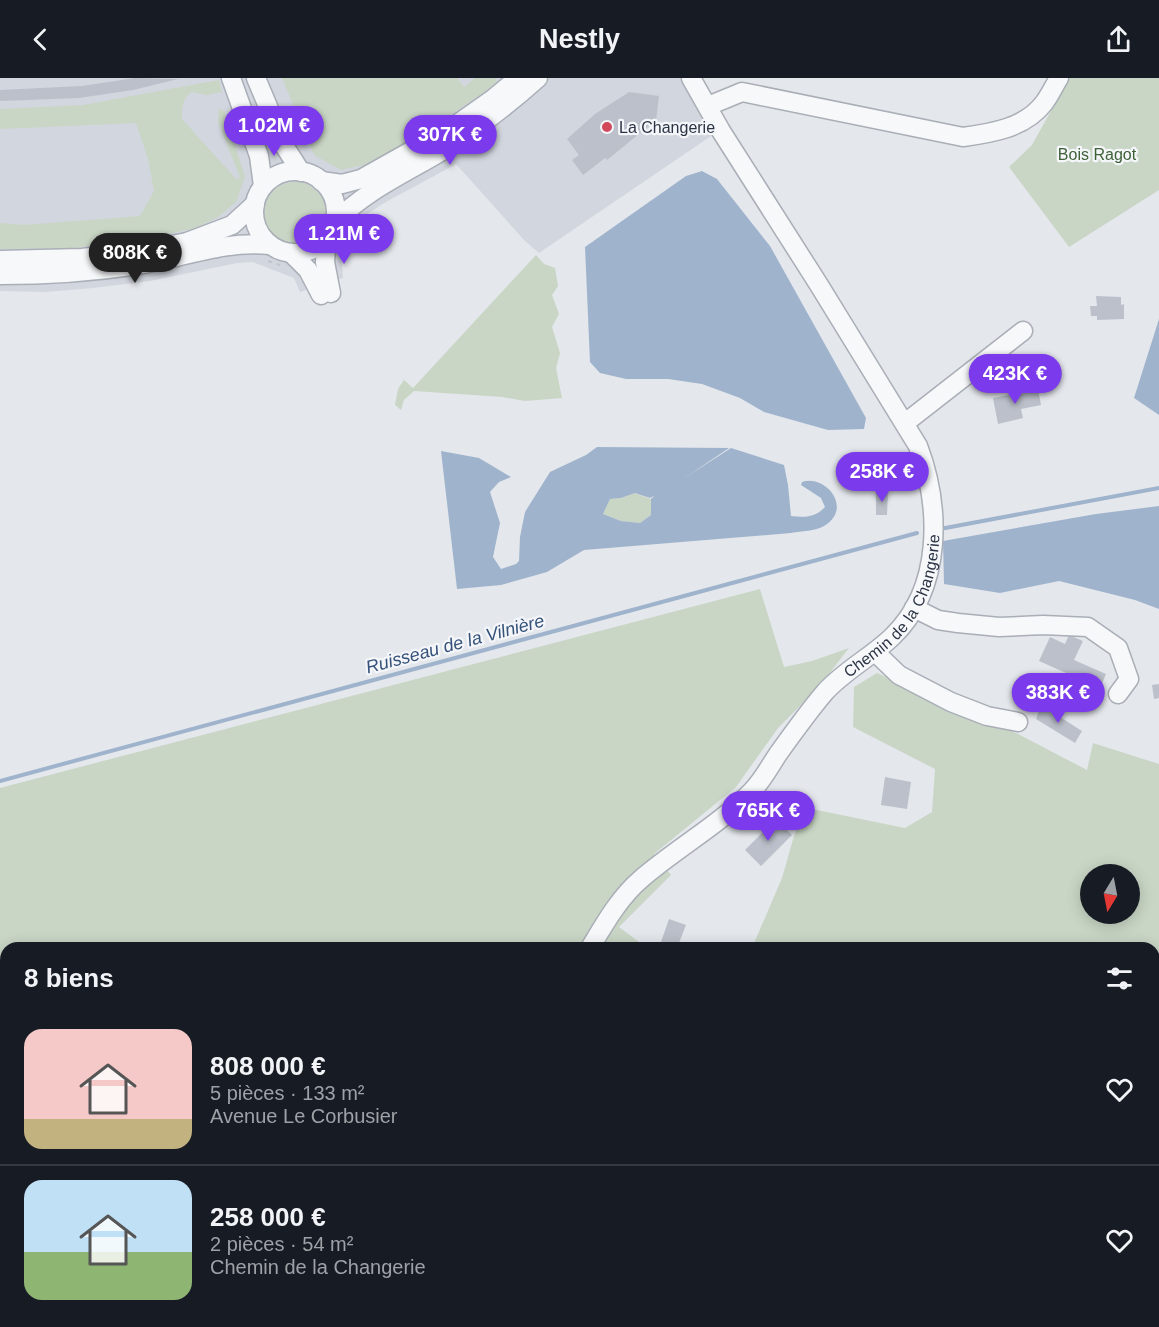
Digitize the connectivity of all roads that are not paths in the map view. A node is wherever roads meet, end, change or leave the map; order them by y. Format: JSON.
{"nodes":[{"id":1,"x":231,"y":78,"type":"edge"},
{"id":2,"x":256,"y":78,"type":"edge"},
{"id":3,"x":518,"y":78,"type":"edge"},
{"id":4,"x":538,"y":78,"type":"edge"},
{"id":5,"x":691,"y":78,"type":"edge"},
{"id":6,"x":1059,"y":78,"type":"edge"},
{"id":7,"x":708,"y":106,"type":"junction"},
{"id":8,"x":301,"y":172,"type":"junction"},
{"id":9,"x":321,"y":181,"type":"junction"},
{"id":10,"x":263,"y":186,"type":"junction"},
{"id":11,"x":255,"y":204,"type":"junction"},
{"id":12,"x":331,"y":230,"type":"junction"},
{"id":13,"x":270,"y":244,"type":"junction"},
{"id":14,"x":291,"y":253,"type":"junction"},
{"id":15,"x":0,"y":260,"type":"edge"},
{"id":16,"x":0,"y":274,"type":"edge"},
{"id":17,"x":1023,"y":331,"type":"dead end"},
{"id":18,"x":905,"y":423,"type":"junction"},
{"id":19,"x":914,"y":608,"type":"junction"},
{"id":20,"x":875,"y":652,"type":"junction"},
{"id":21,"x":1118,"y":694,"type":"dead end"},
{"id":22,"x":1018,"y":722,"type":"dead end"},
{"id":23,"x":594,"y":942,"type":"edge"}],
"edges":[{"from":1,"to":10,"type":"street"},
{"from":2,"to":8,"type":"street"},
{"from":3,"to":9,"type":"street"},
{"from":4,"to":12,"type":"street"},
{"from":5,"to":7,"type":"street","name":"Chemin de la Changerie"},
{"from":6,"to":7,"type":"street"},
{"from":7,"to":18,"type":"street","name":"Chemin de la Changerie"},
{"from":8,"to":9,"type":"street"},
{"from":8,"to":10,"type":"street"},
{"from":9,"to":12,"type":"street"},
{"from":10,"to":11,"type":"street"},
{"from":11,"to":13,"type":"street"},
{"from":11,"to":15,"type":"street"},
{"from":12,"to":14,"type":"street"},
{"from":12,"to":14,"type":"street"},
{"from":13,"to":14,"type":"street"},
{"from":13,"to":16,"type":"street"},
{"from":17,"to":18,"type":"street"},
{"from":18,"to":19,"type":"street","name":"Chemin de la Changerie"},
{"from":19,"to":20,"type":"street","name":"Chemin de la Changerie"},
{"from":19,"to":21,"type":"street"},
{"from":20,"to":22,"type":"street"},
{"from":20,"to":23,"type":"street","name":"Chemin de la Changerie"}]}
